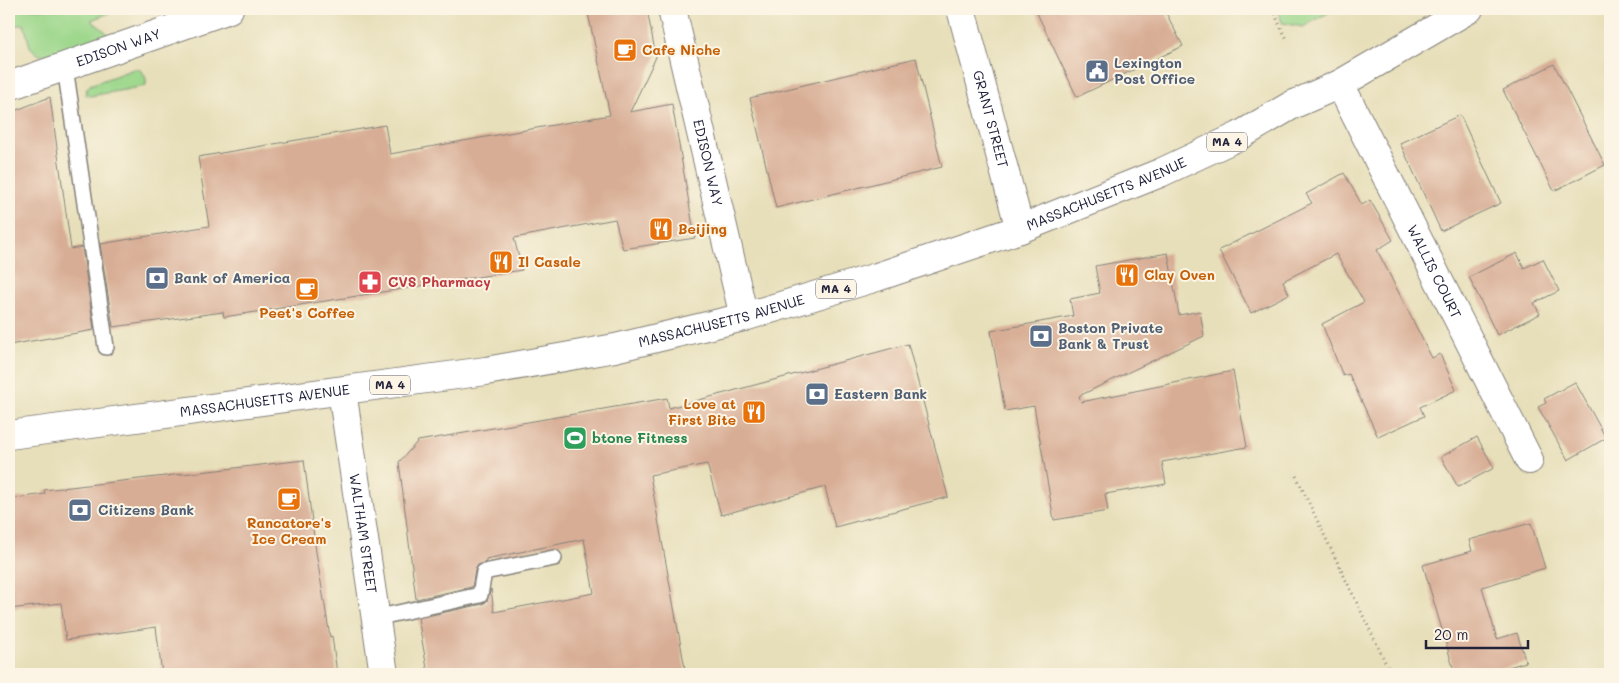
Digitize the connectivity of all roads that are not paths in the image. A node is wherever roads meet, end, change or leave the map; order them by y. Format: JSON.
{"nodes":[{"id":1,"x":229,"y":9,"type":"edge"},
{"id":2,"x":672,"y":9,"type":"edge"},
{"id":3,"x":961,"y":9,"type":"edge"},
{"id":4,"x":1469,"y":9,"type":"edge"},
{"id":5,"x":65,"y":66,"type":"junction"},
{"id":6,"x":1340,"y":84,"type":"junction"},
{"id":7,"x":9,"y":86,"type":"edge"},
{"id":8,"x":1020,"y":229,"type":"junction"},
{"id":9,"x":744,"y":316,"type":"junction"},
{"id":10,"x":106,"y":347,"type":"dead end"},
{"id":11,"x":342,"y":391,"type":"junction"},
{"id":12,"x":9,"y":435,"type":"edge"},
{"id":13,"x":1529,"y":460,"type":"dead end"},
{"id":14,"x":554,"y":558,"type":"dead end"},
{"id":15,"x":375,"y":618,"type":"junction"},
{"id":16,"x":384,"y":674,"type":"edge"}],
"edges":[{"from":1,"to":5,"type":"main road","name":"EDISON WAY"},
{"from":2,"to":9,"type":"main road","name":"EDISON WAY"},
{"from":3,"to":8,"type":"main road","name":"GRANT STREET"},
{"from":4,"to":6,"type":"main road","name":"MASSACHUSETTS AVENUE","number":"MA 4"},
{"from":5,"to":7,"type":"main road","name":"EDISON WAY"},
{"from":5,"to":10,"type":"lane"},
{"from":6,"to":8,"type":"main road","name":"MASSACHUSETTS AVENUE","number":"MA 4"},
{"from":6,"to":13,"type":"main road","name":"WALLIS COURT"},
{"from":8,"to":9,"type":"main road","name":"MASSACHUSETTS AVENUE","number":"MA 4"},
{"from":9,"to":11,"type":"main road","name":"MASSACHUSETTS AVENUE","number":"MA 4"},
{"from":11,"to":12,"type":"main road","name":"MASSACHUSETTS AVENUE","number":"MA 4"},
{"from":11,"to":15,"type":"main road","name":"WALTHAM STREET"},
{"from":14,"to":15,"type":"lane"},
{"from":15,"to":16,"type":"main road","name":"WALTHAM STREET"}]}
